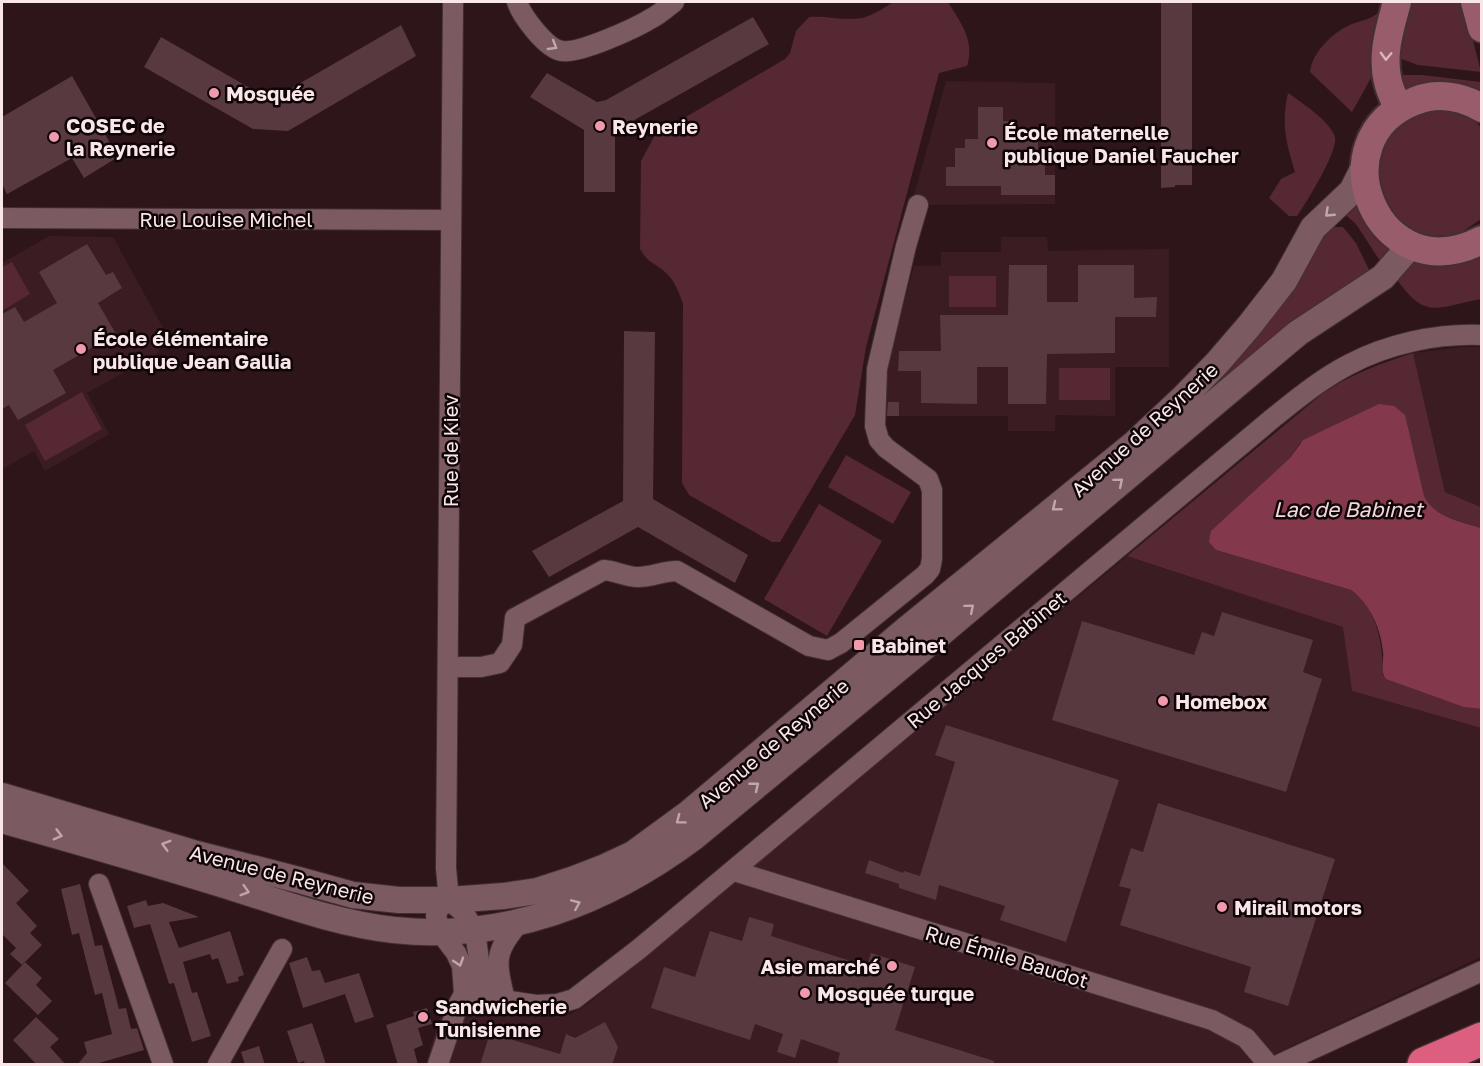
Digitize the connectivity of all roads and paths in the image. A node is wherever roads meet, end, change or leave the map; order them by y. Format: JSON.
{"nodes":[{"id":1,"x":453,"y":2,"type":"edge"},
{"id":2,"x":517,"y":2,"type":"edge"},
{"id":3,"x":674,"y":2,"type":"edge"},
{"id":4,"x":1397,"y":2,"type":"edge"},
{"id":5,"x":1474,"y":2,"type":"edge"},
{"id":6,"x":1482,"y":28,"type":"edge"},
{"id":7,"x":1482,"y":108,"type":"edge"},
{"id":8,"x":1398,"y":109,"type":"junction"},
{"id":9,"x":1364,"y":167,"type":"junction"},
{"id":10,"x":918,"y":205,"type":"dead end"},
{"id":11,"x":2,"y":218,"type":"edge"},
{"id":12,"x":451,"y":220,"type":"junction"},
{"id":13,"x":1478,"y":244,"type":"edge"},
{"id":14,"x":1411,"y":245,"type":"junction"},
{"id":15,"x":1482,"y":335,"type":"edge"},
{"id":16,"x":448,"y":667,"type":"junction"},
{"id":17,"x":2,"y":796,"type":"edge"},
{"id":18,"x":2,"y":820,"type":"edge"},
{"id":19,"x":734,"y":871,"type":"junction"},
{"id":20,"x":99,"y":884,"type":"dead end"},
{"id":21,"x":449,"y":900,"type":"junction"},
{"id":22,"x":520,"y":922,"type":"junction"},
{"id":23,"x":475,"y":931,"type":"junction"},
{"id":24,"x":441,"y":933,"type":"junction"},
{"id":25,"x":282,"y":949,"type":"dead end"},
{"id":26,"x":1482,"y":971,"type":"edge"},
{"id":27,"x":464,"y":994,"type":"junction"},
{"id":28,"x":484,"y":996,"type":"junction"},
{"id":29,"x":505,"y":1000,"type":"junction"},
{"id":30,"x":1482,"y":1039,"type":"edge"},
{"id":31,"x":163,"y":1065,"type":"edge"},
{"id":32,"x":218,"y":1065,"type":"edge"},
{"id":33,"x":438,"y":1065,"type":"edge"},
{"id":34,"x":1268,"y":1065,"type":"edge"},
{"id":35,"x":1280,"y":1065,"type":"edge"},
{"id":36,"x":1424,"y":1065,"type":"edge"}],
"edges":[{"from":1,"to":12,"type":"street","name":"Rue de Kiev"},
{"from":2,"to":3,"type":"street","one_way":true},
{"from":4,"to":8,"type":"main road","one_way":true},
{"from":5,"to":6,"type":"main road"},
{"from":7,"to":8,"type":"main road"},
{"from":8,"to":9,"type":"main road"},
{"from":9,"to":14,"type":"main road"},
{"from":9,"to":21,"type":"street","name":"Avenue de Reynerie","one_way":true},
{"from":10,"to":16,"type":"street"},
{"from":11,"to":12,"type":"street","name":"Rue Louise Michel"},
{"from":12,"to":16,"type":"street","name":"Rue de Kiev"},
{"from":13,"to":14,"type":"main road"},
{"from":22,"to":14,"type":"street","name":"Avenue de Reynerie","one_way":true},
{"from":15,"to":19,"type":"street","name":"Rue Jacques Babinet"},
{"from":16,"to":21,"type":"street","name":"Rue de Kiev"},
{"from":21,"to":17,"type":"street","name":"Avenue de Reynerie","one_way":true},
{"from":18,"to":24,"type":"street","name":"Avenue de Reynerie","one_way":true},
{"from":19,"to":29,"type":"street","name":"Rue Jacques Babinet"},
{"from":19,"to":34,"type":"street","name":"Rue Émile Baudot"},
{"from":20,"to":31,"type":"street"},
{"from":21,"to":23,"type":"street"},
{"from":21,"to":24,"type":"street"},
{"from":22,"to":23,"type":"street","name":"Avenue de Reynerie"},
{"from":22,"to":29,"type":"street"},
{"from":23,"to":24,"type":"street","name":"Avenue de Reynerie"},
{"from":23,"to":28,"type":"street"},
{"from":24,"to":27,"type":"street","one_way":true},
{"from":25,"to":32,"type":"street"},
{"from":26,"to":35,"type":"street"},
{"from":27,"to":28,"type":"street","name":"Rue Jacques Babinet"},
{"from":27,"to":33,"type":"street"},
{"from":28,"to":29,"type":"street","name":"Rue Jacques Babinet"},
{"from":30,"to":36,"type":"highway"}]}
